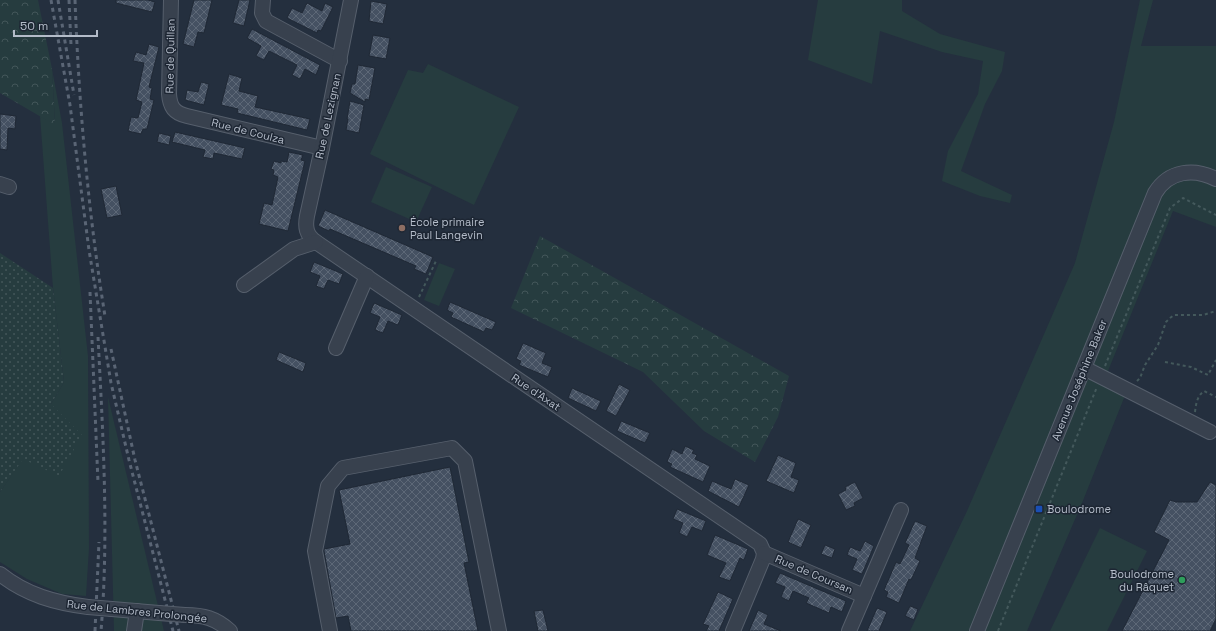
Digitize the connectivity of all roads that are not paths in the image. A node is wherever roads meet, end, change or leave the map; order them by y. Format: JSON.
{"nodes":[{"id":1,"x":171,"y":0,"type":"edge"},
{"id":2,"x":263,"y":0,"type":"edge"},
{"id":3,"x":351,"y":0,"type":"edge"},
{"id":4,"x":340,"y":60,"type":"junction"},
{"id":5,"x":175,"y":111,"type":"joint"},
{"id":6,"x":322,"y":148,"type":"junction"},
{"id":7,"x":1216,"y":179,"type":"edge"},
{"id":8,"x":311,"y":237,"type":"junction"},
{"id":9,"x":367,"y":276,"type":"junction"},
{"id":10,"x":244,"y":285,"type":"dead end"},
{"id":11,"x":336,"y":348,"type":"dead end"},
{"id":12,"x":1084,"y":368,"type":"junction"},
{"id":13,"x":1210,"y":432,"type":"dead end"},
{"id":14,"x":902,"y":510,"type":"dead end"},
{"id":15,"x":764,"y":553,"type":"junction"},
{"id":16,"x":0,"y":574,"type":"edge"},
{"id":17,"x":864,"y":596,"type":"junction"},
{"id":18,"x":137,"y":611,"type":"junction"},
{"id":19,"x":134,"y":631,"type":"edge"},
{"id":20,"x":230,"y":631,"type":"edge"},
{"id":21,"x":330,"y":631,"type":"edge"},
{"id":22,"x":499,"y":631,"type":"edge"},
{"id":23,"x":733,"y":631,"type":"edge"},
{"id":24,"x":849,"y":631,"type":"edge"},
{"id":25,"x":977,"y":631,"type":"edge"}],
"edges":[{"from":1,"to":5,"type":"street","name":"Rue de Quillan"},
{"from":2,"to":4,"type":"street"},
{"from":3,"to":4,"type":"street","name":"Rue de Lezignan"},
{"from":4,"to":6,"type":"street","name":"Rue de Lezignan"},
{"from":5,"to":6,"type":"street","name":"Rue de Coulza"},
{"from":6,"to":8,"type":"street","name":"Rue de Lezignan"},
{"from":7,"to":12,"type":"street","name":"Avenue Joséphine Baker"},
{"from":8,"to":9,"type":"street","name":"Rue d'Axat"},
{"from":8,"to":10,"type":"street"},
{"from":9,"to":11,"type":"street"},
{"from":9,"to":15,"type":"street","name":"Rue d'Axat"},
{"from":12,"to":13,"type":"street"},
{"from":12,"to":25,"type":"street","name":"Avenue Joséphine Baker"},
{"from":14,"to":17,"type":"street"},
{"from":15,"to":17,"type":"street","name":"Rue de Coursan"},
{"from":15,"to":23,"type":"street"},
{"from":16,"to":18,"type":"street","name":"Rue de Lambres Prolongée","bridge":true},
{"from":17,"to":24,"type":"street"},
{"from":18,"to":19,"type":"street"},
{"from":18,"to":20,"type":"street","name":"Rue de Lambres Prolongée","bridge":true},
{"from":21,"to":22,"type":"street"}]}
